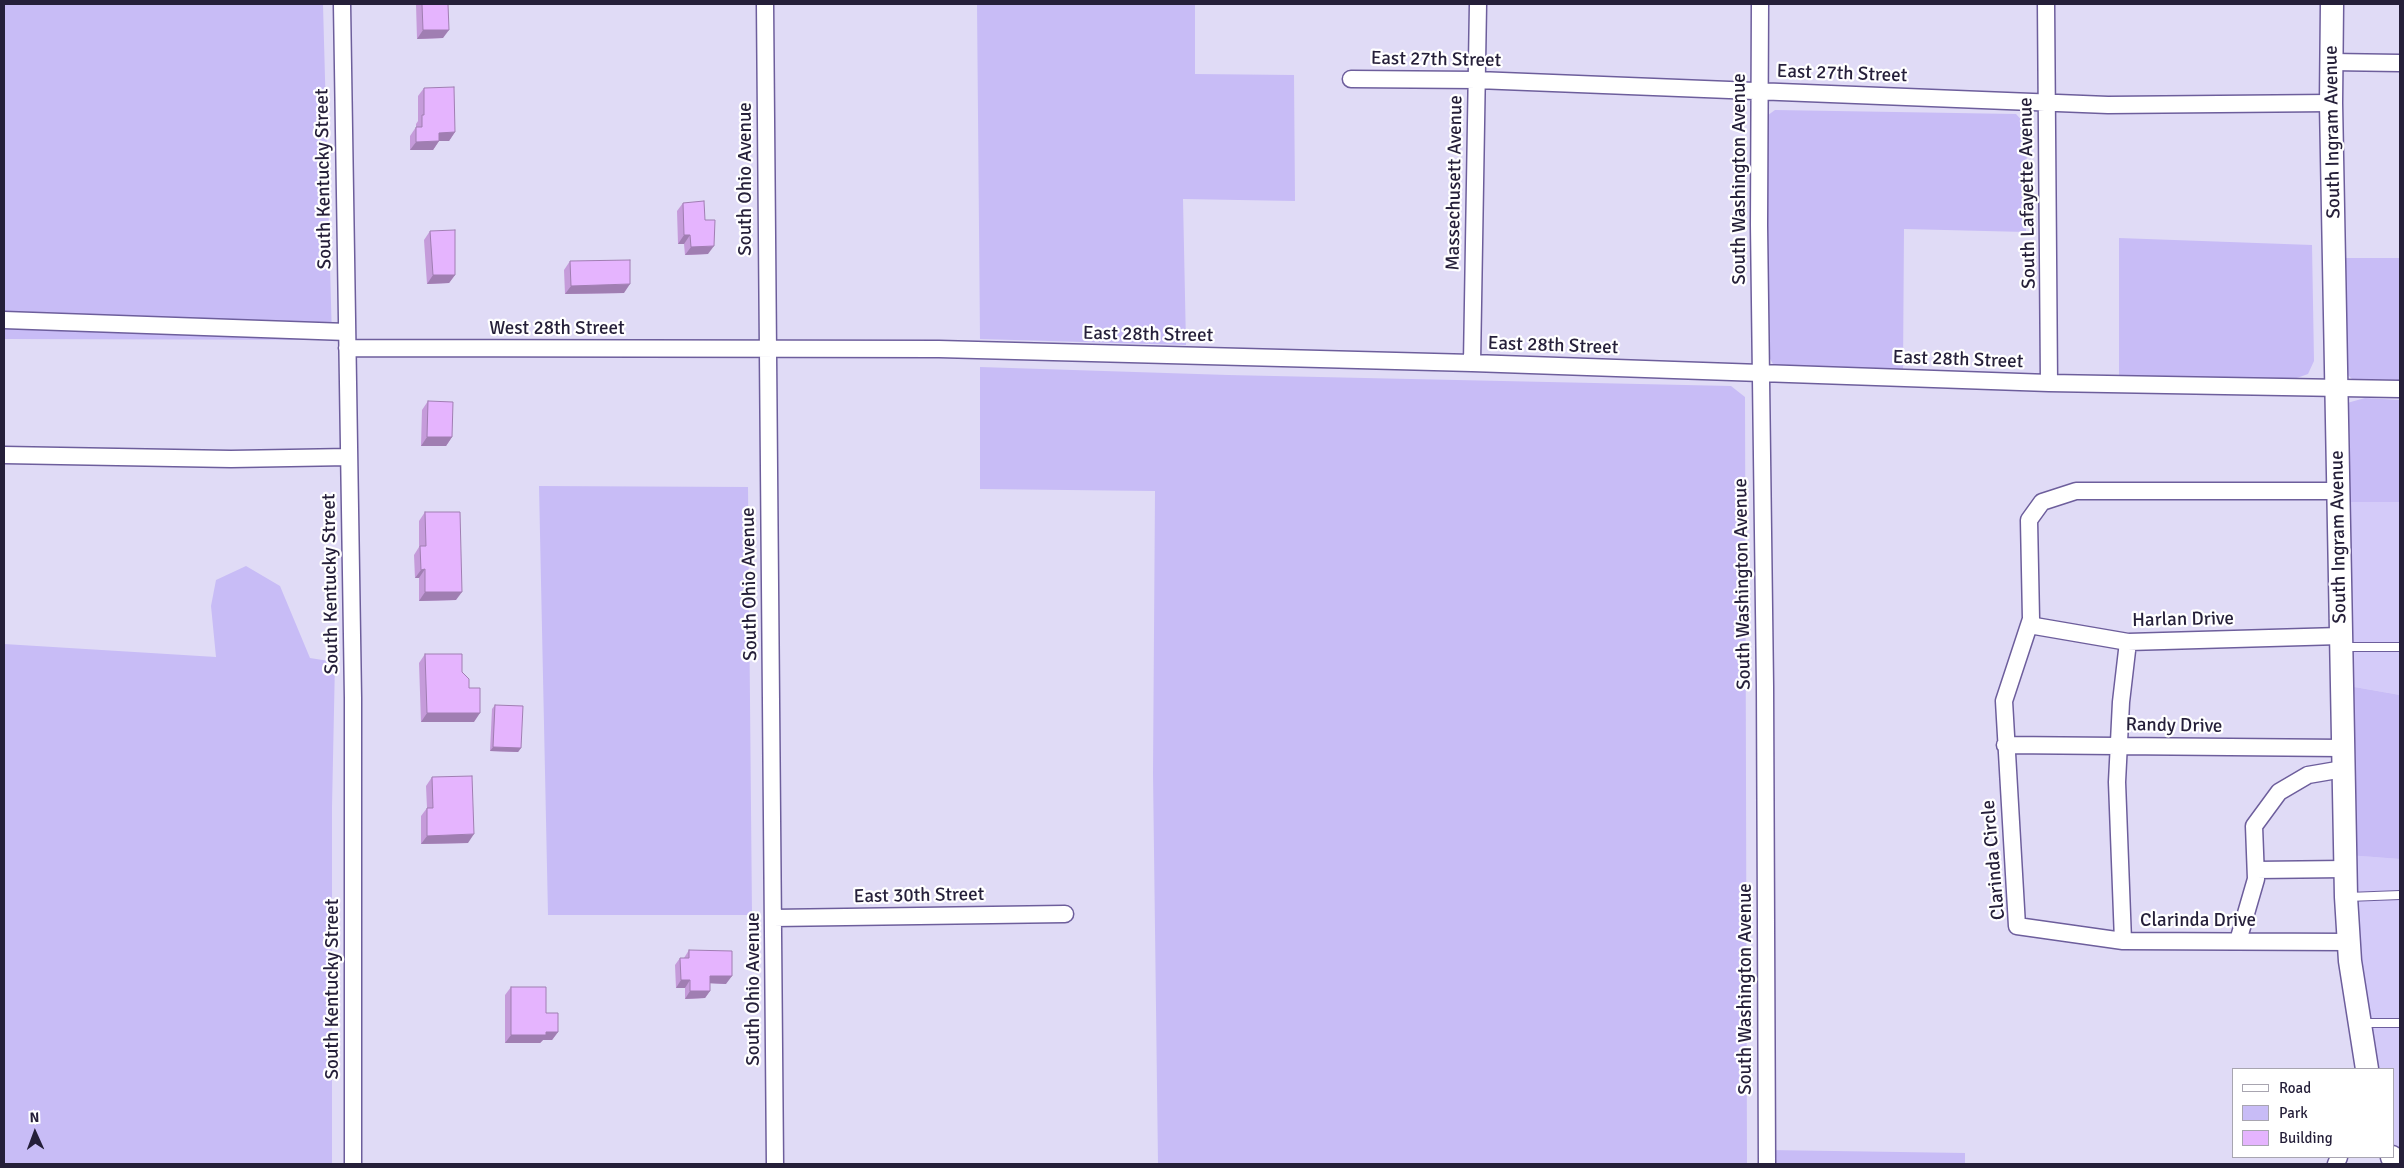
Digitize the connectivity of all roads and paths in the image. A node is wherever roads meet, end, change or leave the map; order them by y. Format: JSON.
{"nodes":[{"id":1,"x":342,"y":4,"type":"edge"},
{"id":2,"x":765,"y":4,"type":"edge"},
{"id":3,"x":1478,"y":4,"type":"edge"},
{"id":4,"x":1760,"y":4,"type":"edge"},
{"id":5,"x":2046,"y":4,"type":"edge"},
{"id":6,"x":2332,"y":4,"type":"edge"},
{"id":7,"x":2331,"y":62,"type":"junction"},
{"id":8,"x":2400,"y":63,"type":"edge"},
{"id":9,"x":1351,"y":80,"type":"dead end"},
{"id":10,"x":1477,"y":80,"type":"junction"},
{"id":11,"x":1760,"y":90,"type":"junction"},
{"id":12,"x":2047,"y":102,"type":"junction"},
{"id":13,"x":2331,"y":104,"type":"junction"},
{"id":14,"x":4,"y":320,"type":"edge"},
{"id":15,"x":347,"y":340,"type":"junction"},
{"id":16,"x":768,"y":349,"type":"junction"},
{"id":17,"x":1472,"y":363,"type":"junction"},
{"id":18,"x":1761,"y":373,"type":"junction"},
{"id":19,"x":2049,"y":383,"type":"junction"},
{"id":20,"x":2338,"y":388,"type":"junction"},
{"id":21,"x":2400,"y":389,"type":"edge"},
{"id":22,"x":4,"y":455,"type":"edge"},
{"id":23,"x":349,"y":457,"type":"junction"},
{"id":24,"x":2338,"y":491,"type":"junction"},
{"id":25,"x":2029,"y":625,"type":"junction"},
{"id":26,"x":2128,"y":642,"type":"junction"},
{"id":27,"x":2340,"y":642,"type":"junction"},
{"id":28,"x":2400,"y":647,"type":"edge"},
{"id":29,"x":2005,"y":745,"type":"junction"},
{"id":30,"x":2119,"y":745,"type":"junction"},
{"id":31,"x":2343,"y":758,"type":"junction"},
{"id":32,"x":2256,"y":870,"type":"junction"},
{"id":33,"x":2346,"y":870,"type":"junction"},
{"id":34,"x":2400,"y":895,"type":"edge"},
{"id":35,"x":2346,"y":897,"type":"junction"},
{"id":36,"x":1065,"y":914,"type":"dead end"},
{"id":37,"x":773,"y":918,"type":"junction"},
{"id":38,"x":2123,"y":941,"type":"junction"},
{"id":39,"x":2238,"y":942,"type":"junction"},
{"id":40,"x":2349,"y":942,"type":"junction"},
{"id":41,"x":2359,"y":1023,"type":"junction"},
{"id":42,"x":2400,"y":1023,"type":"edge"},
{"id":43,"x":2367,"y":1068,"type":"edge"},
{"id":44,"x":353,"y":1164,"type":"edge"},
{"id":45,"x":775,"y":1164,"type":"edge"},
{"id":46,"x":1767,"y":1164,"type":"edge"}],
"edges":[{"from":1,"to":15,"type":"street","name":"South Kentucky Street"},
{"from":2,"to":16,"type":"street","name":"South Ohio Avenue"},
{"from":3,"to":10,"type":"street","name":"Massechusett Avenue"},
{"from":4,"to":11,"type":"street","name":"South Washington Avenue"},
{"from":5,"to":12,"type":"street","name":"South Lafayette Avenue"},
{"from":6,"to":7,"type":"main road","name":"South Ingram Avenue"},
{"from":7,"to":8,"type":"street"},
{"from":7,"to":13,"type":"main road","name":"South Ingram Avenue"},
{"from":9,"to":10,"type":"street","name":"East 27th Street"},
{"from":10,"to":11,"type":"street","name":"East 27th Street"},
{"from":10,"to":17,"type":"street","name":"Massechusett Avenue"},
{"from":11,"to":12,"type":"street","name":"East 27th Street"},
{"from":11,"to":18,"type":"street","name":"South Washington Avenue"},
{"from":12,"to":13,"type":"street","name":"East 27th Street"},
{"from":12,"to":19,"type":"street","name":"South Lafayette Avenue"},
{"from":13,"to":20,"type":"main road","name":"South Ingram Avenue"},
{"from":14,"to":15,"type":"street","name":"West 28th Street"},
{"from":15,"to":16,"type":"street","name":"West 28th Street"},
{"from":15,"to":23,"type":"street","name":"South Kentucky Street"},
{"from":16,"to":17,"type":"street","name":"East 28th Street"},
{"from":16,"to":37,"type":"street","name":"South Ohio Avenue"},
{"from":17,"to":18,"type":"street","name":"East 28th Street"},
{"from":18,"to":19,"type":"street","name":"East 28th Street"},
{"from":18,"to":46,"type":"street","name":"South Washington Avenue"},
{"from":19,"to":20,"type":"street","name":"East 28th Street"},
{"from":20,"to":21,"type":"street","name":"East 28th Street"},
{"from":20,"to":24,"type":"main road","name":"South Ingram Avenue"},
{"from":22,"to":23,"type":"street"},
{"from":23,"to":44,"type":"street","name":"South Kentucky Street"},
{"from":24,"to":25,"type":"street"},
{"from":24,"to":27,"type":"main road","name":"South Ingram Avenue"},
{"from":25,"to":26,"type":"street","name":"Harlan Drive"},
{"from":25,"to":29,"type":"street"},
{"from":26,"to":27,"type":"street","name":"Harlan Drive"},
{"from":26,"to":30,"type":"street","name":"Clarinda Drive"},
{"from":27,"to":28,"type":"lane"},
{"from":27,"to":31,"type":"main road","name":"South Ingram Avenue"},
{"from":29,"to":30,"type":"street","name":"Randy Drive"},
{"from":29,"to":38,"type":"street","name":"Clarinda Circle"},
{"from":30,"to":31,"type":"street","name":"Randy Drive"},
{"from":30,"to":38,"type":"street","name":"Clarinda Drive"},
{"from":31,"to":32,"type":"street"},
{"from":31,"to":33,"type":"main road","name":"South Ingram Avenue"},
{"from":32,"to":33,"type":"street"},
{"from":32,"to":39,"type":"street"},
{"from":33,"to":35,"type":"main road","name":"South Ingram Avenue"},
{"from":34,"to":35,"type":"lane"},
{"from":35,"to":40,"type":"main road","name":"South Ingram Avenue"},
{"from":36,"to":37,"type":"street","name":"East 30th Street"},
{"from":37,"to":45,"type":"street","name":"South Ohio Avenue"},
{"from":38,"to":39,"type":"street","name":"Clarinda Drive"},
{"from":39,"to":40,"type":"street","name":"Clarinda Drive"},
{"from":40,"to":41,"type":"main road","name":"South Ingram Avenue"},
{"from":41,"to":42,"type":"lane"},
{"from":41,"to":43,"type":"main road","name":"South Ingram Avenue"}]}
